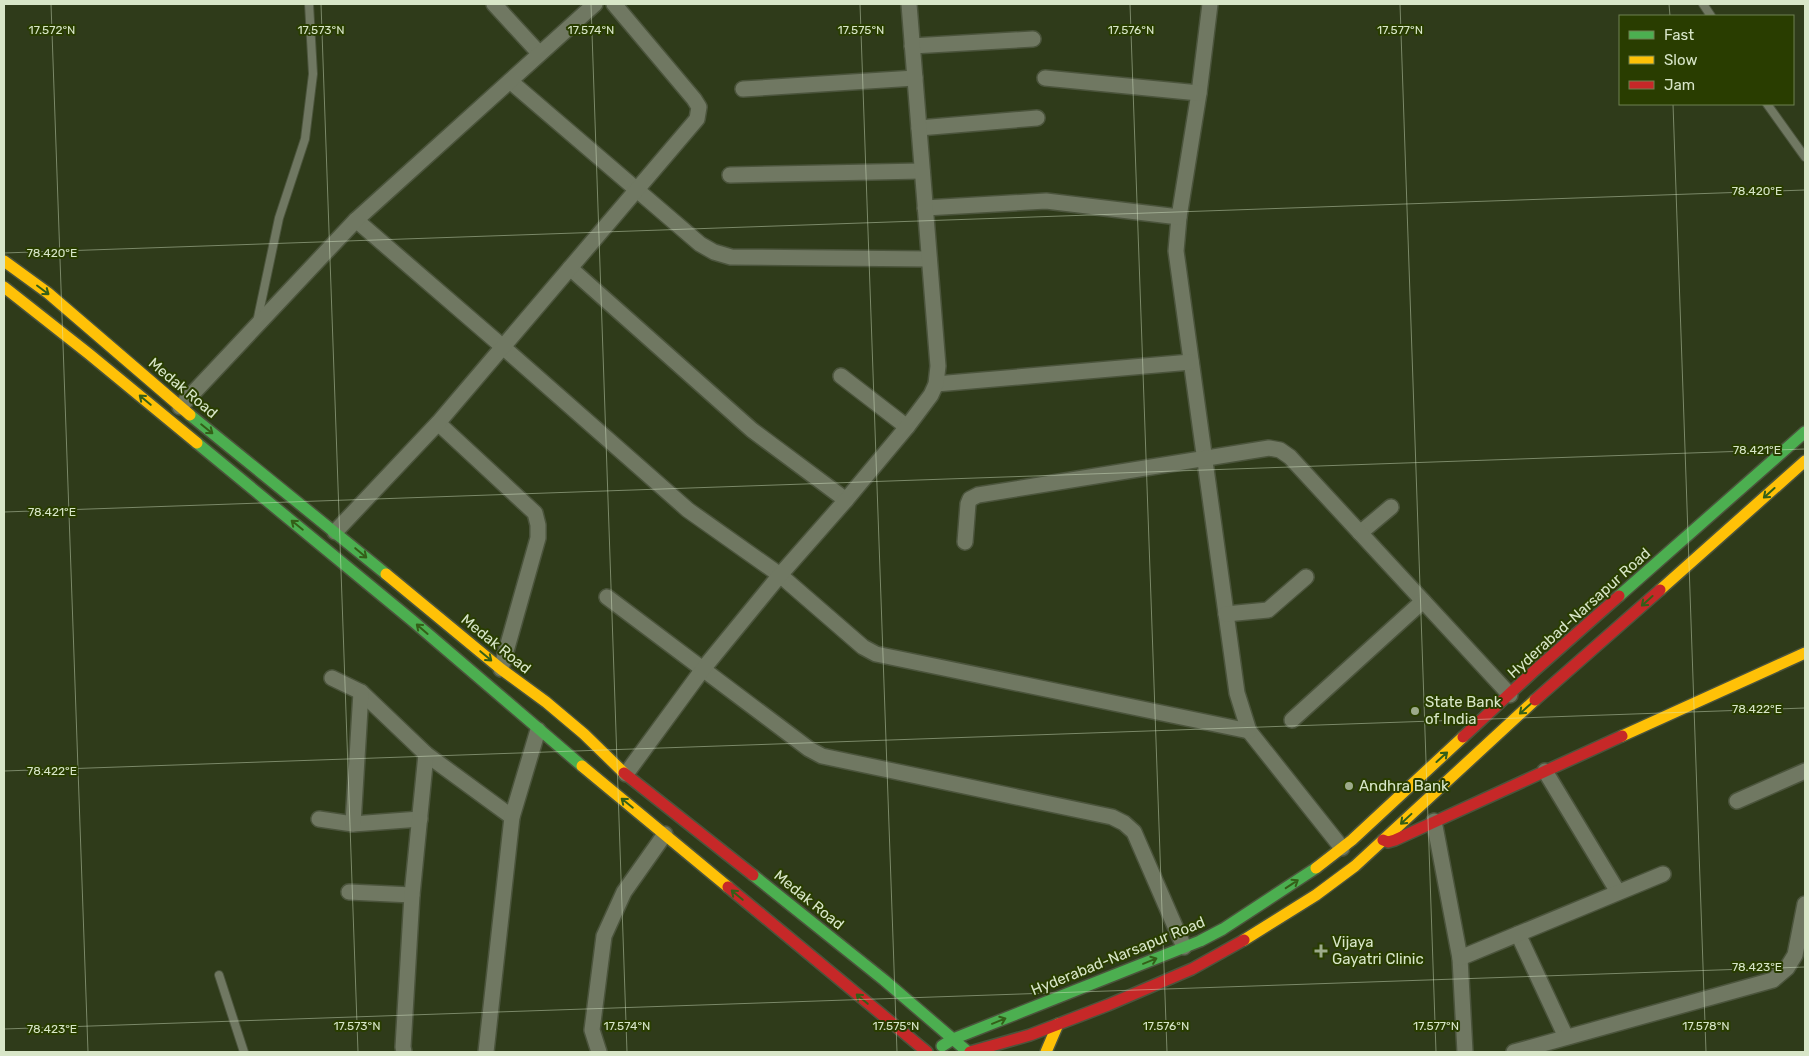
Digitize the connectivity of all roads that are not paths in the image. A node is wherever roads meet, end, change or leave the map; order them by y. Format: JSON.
{"nodes":[{"id":1,"x":309,"y":4,"type":"edge"},
{"id":2,"x":494,"y":4,"type":"edge"},
{"id":3,"x":594,"y":4,"type":"edge"},
{"id":4,"x":614,"y":4,"type":"edge"},
{"id":5,"x":909,"y":4,"type":"edge"},
{"id":6,"x":1210,"y":4,"type":"edge"},
{"id":7,"x":1703,"y":4,"type":"edge"},
{"id":8,"x":1710,"y":15,"type":"edge"},
{"id":9,"x":1033,"y":39,"type":"dead end"},
{"id":10,"x":912,"y":46,"type":"junction"},
{"id":11,"x":539,"y":53,"type":"junction"},
{"id":12,"x":915,"y":78,"type":"junction"},
{"id":13,"x":1045,"y":78,"type":"dead end"},
{"id":14,"x":510,"y":81,"type":"junction"},
{"id":15,"x":743,"y":89,"type":"dead end"},
{"id":16,"x":1199,"y":93,"type":"junction"},
{"id":17,"x":1768,"y":105,"type":"edge"},
{"id":18,"x":1037,"y":118,"type":"dead end"},
{"id":19,"x":919,"y":128,"type":"junction"},
{"id":20,"x":1805,"y":157,"type":"edge"},
{"id":21,"x":922,"y":171,"type":"junction"},
{"id":22,"x":730,"y":175,"type":"dead end"},
{"id":23,"x":637,"y":189,"type":"junction"},
{"id":24,"x":925,"y":208,"type":"junction"},
{"id":25,"x":1178,"y":217,"type":"junction"},
{"id":26,"x":356,"y":220,"type":"junction"},
{"id":27,"x":929,"y":259,"type":"junction"},
{"id":28,"x":4,"y":260,"type":"edge"},
{"id":29,"x":570,"y":268,"type":"junction"},
{"id":30,"x":4,"y":287,"type":"edge"},
{"id":31,"x":256,"y":325,"type":"junction"},
{"id":32,"x":503,"y":347,"type":"junction"},
{"id":33,"x":1191,"y":362,"type":"junction"},
{"id":34,"x":841,"y":376,"type":"dead end"},
{"id":35,"x":936,"y":384,"type":"junction"},
{"id":36,"x":180,"y":407,"type":"junction"},
{"id":37,"x":438,"y":424,"type":"junction"},
{"id":38,"x":907,"y":427,"type":"junction"},
{"id":39,"x":1805,"y":432,"type":"edge"},
{"id":40,"x":1206,"y":459,"type":"junction"},
{"id":41,"x":1805,"y":461,"type":"edge"},
{"id":42,"x":846,"y":500,"type":"junction"},
{"id":43,"x":1391,"y":507,"type":"dead end"},
{"id":44,"x":335,"y":532,"type":"junction"},
{"id":45,"x":1360,"y":533,"type":"junction"},
{"id":46,"x":966,"y":542,"type":"dead end"},
{"id":47,"x":780,"y":575,"type":"junction"},
{"id":48,"x":1306,"y":577,"type":"dead end"},
{"id":49,"x":607,"y":597,"type":"dead end"},
{"id":50,"x":1423,"y":601,"type":"junction"},
{"id":51,"x":1226,"y":614,"type":"junction"},
{"id":52,"x":1805,"y":653,"type":"edge"},
{"id":53,"x":501,"y":669,"type":"junction"},
{"id":54,"x":703,"y":669,"type":"junction"},
{"id":55,"x":332,"y":678,"type":"dead end"},
{"id":56,"x":526,"y":688,"type":"junction"},
{"id":57,"x":361,"y":692,"type":"junction"},
{"id":58,"x":1510,"y":695,"type":"junction"},
{"id":59,"x":509,"y":705,"type":"junction"},
{"id":60,"x":1292,"y":720,"type":"dead end"},
{"id":61,"x":538,"y":730,"type":"junction"},
{"id":62,"x":1248,"y":732,"type":"junction"},
{"id":63,"x":426,"y":754,"type":"junction"},
{"id":64,"x":1545,"y":771,"type":"junction"},
{"id":65,"x":1805,"y":771,"type":"edge"},
{"id":66,"x":626,"y":774,"type":"junction"},
{"id":67,"x":1738,"y":801,"type":"dead end"},
{"id":68,"x":512,"y":817,"type":"junction"},
{"id":69,"x":319,"y":819,"type":"dead end"},
{"id":70,"x":420,"y":819,"type":"junction"},
{"id":71,"x":1434,"y":822,"type":"junction"},
{"id":72,"x":353,"y":824,"type":"junction"},
{"id":73,"x":665,"y":834,"type":"junction"},
{"id":74,"x":1383,"y":840,"type":"junction"},
{"id":75,"x":1342,"y":848,"type":"junction"},
{"id":76,"x":1663,"y":874,"type":"dead end"},
{"id":77,"x":349,"y":892,"type":"dead end"},
{"id":78,"x":1618,"y":892,"type":"junction"},
{"id":79,"x":412,"y":895,"type":"junction"},
{"id":80,"x":1805,"y":904,"type":"edge"},
{"id":81,"x":1518,"y":934,"type":"junction"},
{"id":82,"x":1184,"y":947,"type":"junction"},
{"id":83,"x":1460,"y":958,"type":"junction"},
{"id":84,"x":220,"y":975,"type":"dead end"},
{"id":85,"x":1058,"y":1024,"type":"junction"},
{"id":86,"x":1566,"y":1038,"type":"junction"},
{"id":87,"x":953,"y":1039,"type":"junction"},
{"id":88,"x":244,"y":1052,"type":"edge"},
{"id":89,"x":404,"y":1052,"type":"edge"},
{"id":90,"x":486,"y":1052,"type":"edge"},
{"id":91,"x":599,"y":1052,"type":"edge"},
{"id":92,"x":928,"y":1052,"type":"edge"},
{"id":93,"x":969,"y":1052,"type":"edge"},
{"id":94,"x":1046,"y":1052,"type":"edge"},
{"id":95,"x":1465,"y":1052,"type":"edge"},
{"id":96,"x":1514,"y":1052,"type":"edge"}],
"edges":[{"from":1,"to":31,"type":"lane"},
{"from":2,"to":11,"type":"street"},
{"from":3,"to":11,"type":"street"},
{"from":4,"to":23,"type":"street"},
{"from":5,"to":10,"type":"street"},
{"from":6,"to":16,"type":"street"},
{"from":7,"to":8,"type":"lane"},
{"from":9,"to":10,"type":"street"},
{"from":10,"to":12,"type":"street"},
{"from":11,"to":14,"type":"street"},
{"from":12,"to":15,"type":"street"},
{"from":12,"to":19,"type":"street"},
{"from":13,"to":16,"type":"street"},
{"from":14,"to":23,"type":"street"},
{"from":14,"to":26,"type":"street"},
{"from":16,"to":25,"type":"street"},
{"from":17,"to":20,"type":"lane"},
{"from":18,"to":19,"type":"street"},
{"from":19,"to":21,"type":"street"},
{"from":21,"to":22,"type":"street"},
{"from":21,"to":24,"type":"street"},
{"from":23,"to":27,"type":"street"},
{"from":23,"to":29,"type":"street"},
{"from":24,"to":25,"type":"street"},
{"from":24,"to":27,"type":"street"},
{"from":25,"to":33,"type":"street"},
{"from":26,"to":31,"type":"street"},
{"from":26,"to":32,"type":"street"},
{"from":27,"to":35,"type":"street"},
{"from":28,"to":36,"type":"main road","name":"Medak Road","one_way":true},
{"from":29,"to":32,"type":"street"},
{"from":29,"to":42,"type":"street"},
{"from":59,"to":30,"type":"main road","one_way":true},
{"from":31,"to":36,"type":"street"},
{"from":32,"to":37,"type":"street"},
{"from":32,"to":47,"type":"street"},
{"from":33,"to":35,"type":"street"},
{"from":33,"to":40,"type":"street"},
{"from":34,"to":38,"type":"street"},
{"from":35,"to":38,"type":"street"},
{"from":36,"to":44,"type":"main road","name":"Medak Road","one_way":true},
{"from":37,"to":44,"type":"street"},
{"from":37,"to":53,"type":"street"},
{"from":38,"to":42,"type":"street"},
{"from":39,"to":58,"type":"main road","name":"Hyderabad-Narsapur Road"},
{"from":40,"to":45,"type":"street"},
{"from":40,"to":46,"type":"street"},
{"from":40,"to":51,"type":"street"},
{"from":41,"to":74,"type":"main road","one_way":true},
{"from":42,"to":47,"type":"street"},
{"from":43,"to":45,"type":"street"},
{"from":44,"to":53,"type":"main road","name":"Medak Road","one_way":true},
{"from":45,"to":50,"type":"street"},
{"from":47,"to":54,"type":"street"},
{"from":47,"to":62,"type":"street"},
{"from":48,"to":51,"type":"street"},
{"from":49,"to":54,"type":"street"},
{"from":50,"to":58,"type":"street"},
{"from":50,"to":60,"type":"street"},
{"from":51,"to":62,"type":"street"},
{"from":52,"to":64,"type":"main road"},
{"from":53,"to":56,"type":"main road","name":"Medak Road"},
{"from":54,"to":66,"type":"street"},
{"from":54,"to":82,"type":"street"},
{"from":55,"to":57,"type":"street"},
{"from":56,"to":59,"type":"main road"},
{"from":56,"to":66,"type":"main road","name":"Medak Road"},
{"from":57,"to":63,"type":"street"},
{"from":57,"to":72,"type":"street"},
{"from":75,"to":58,"type":"main road","name":"Hyderabad-Narsapur Road","one_way":true},
{"from":59,"to":61,"type":"main road"},
{"from":61,"to":68,"type":"street"},
{"from":73,"to":61,"type":"main road","one_way":true},
{"from":62,"to":75,"type":"street"},
{"from":63,"to":68,"type":"street"},
{"from":63,"to":70,"type":"street"},
{"from":64,"to":71,"type":"main road"},
{"from":64,"to":78,"type":"street"},
{"from":65,"to":67,"type":"street"},
{"from":66,"to":87,"type":"main road","name":"Medak Road"},
{"from":68,"to":90,"type":"street"},
{"from":69,"to":72,"type":"street"},
{"from":70,"to":72,"type":"street"},
{"from":70,"to":79,"type":"street"},
{"from":71,"to":74,"type":"main road"},
{"from":71,"to":83,"type":"street"},
{"from":73,"to":91,"type":"street"},
{"from":92,"to":73,"type":"main road","one_way":true},
{"from":74,"to":85,"type":"main road"},
{"from":82,"to":75,"type":"main road","name":"Hyderabad-Narsapur Road","one_way":true},
{"from":76,"to":78,"type":"street"},
{"from":77,"to":79,"type":"street"},
{"from":78,"to":81,"type":"street"},
{"from":79,"to":89,"type":"street"},
{"from":80,"to":86,"type":"street"},
{"from":81,"to":83,"type":"street"},
{"from":81,"to":86,"type":"street"},
{"from":87,"to":82,"type":"main road","name":"Hyderabad-Narsapur Road","one_way":true},
{"from":83,"to":95,"type":"street"},
{"from":84,"to":88,"type":"lane"},
{"from":85,"to":93,"type":"main road"},
{"from":85,"to":94,"type":"main road"},
{"from":86,"to":96,"type":"street"},
{"from":87,"to":92,"type":"main road","name":"Hyderabad-Narsapur Road"},
{"from":87,"to":93,"type":"main road","name":"Medak Road"}]}
